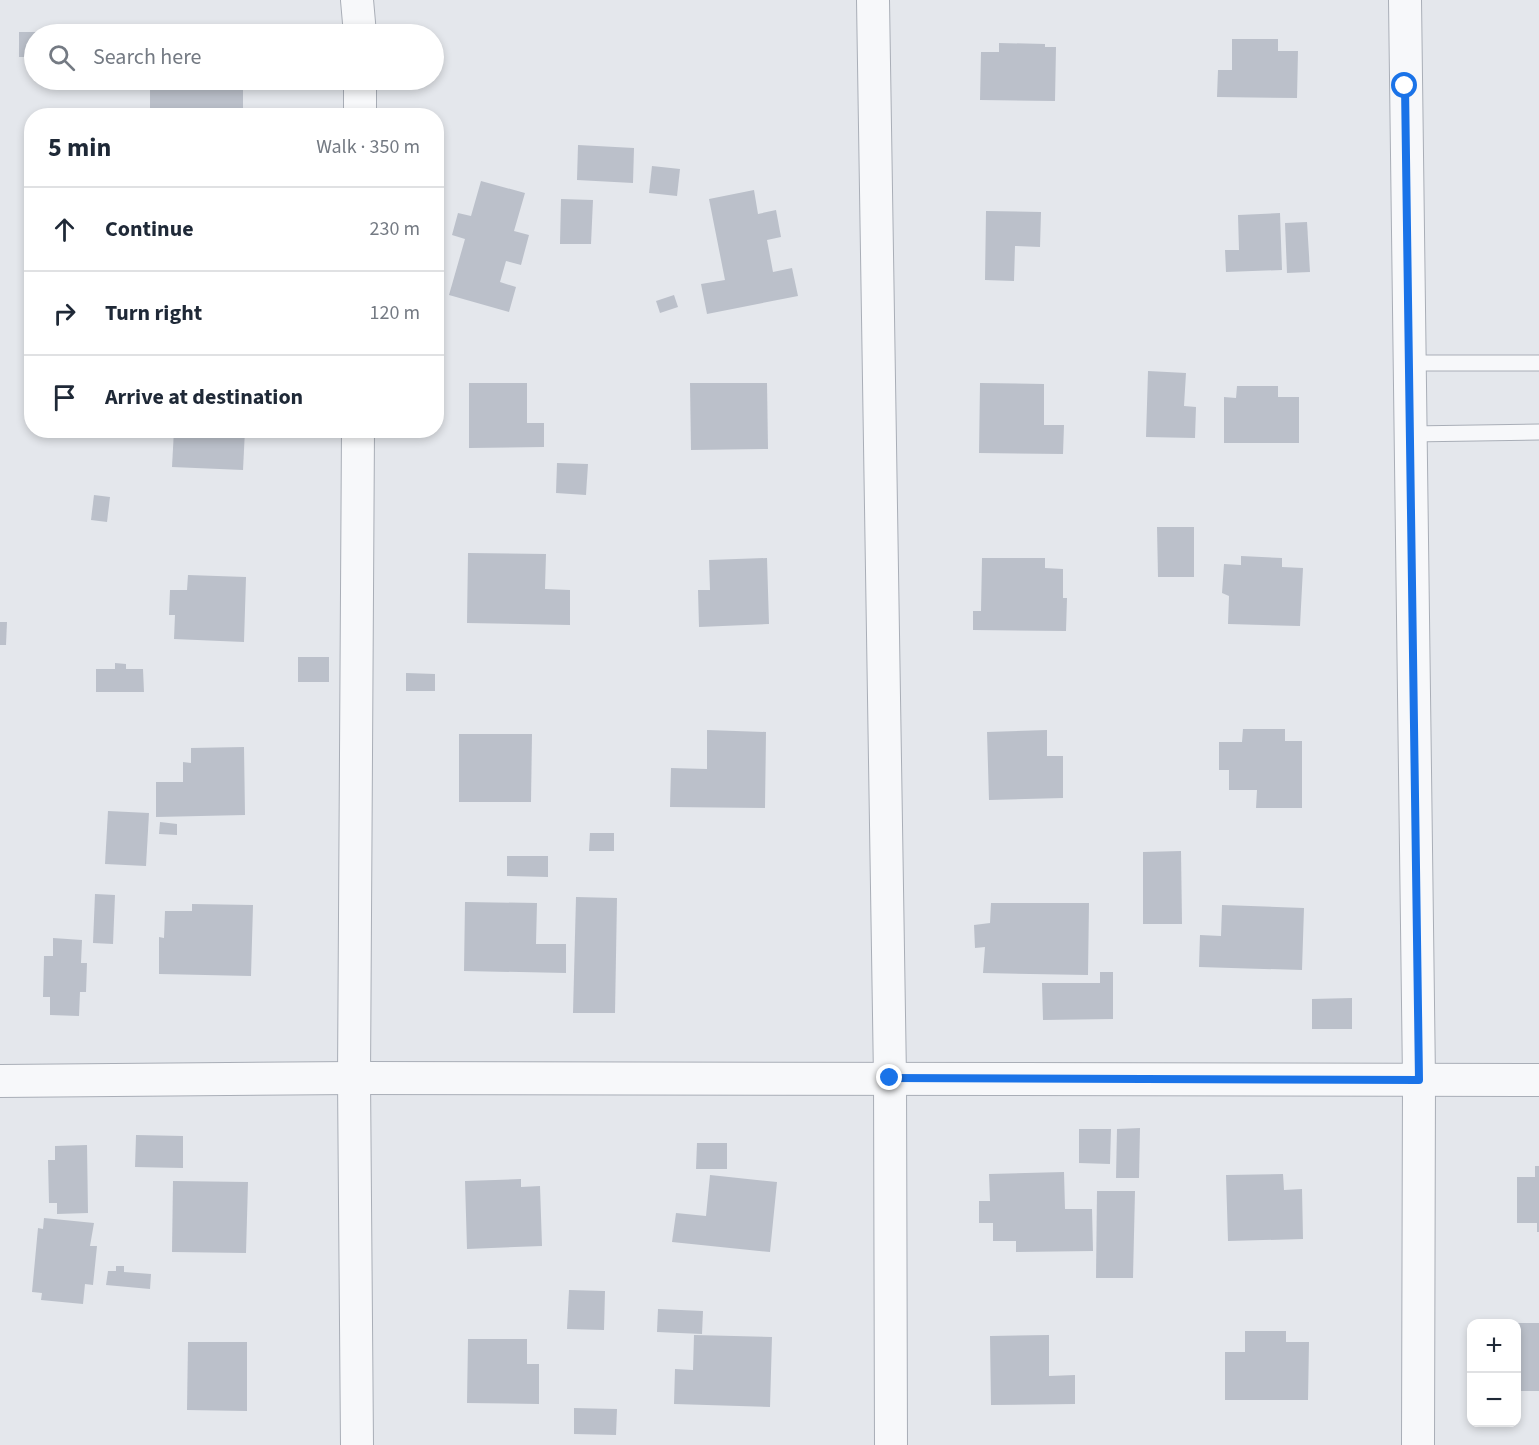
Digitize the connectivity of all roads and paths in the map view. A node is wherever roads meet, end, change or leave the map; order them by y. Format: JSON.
{"nodes":[{"id":1,"x":357,"y":0,"type":"edge"},
{"id":2,"x":873,"y":0,"type":"edge"},
{"id":3,"x":1405,"y":0,"type":"edge"},
{"id":4,"x":359,"y":24,"type":"edge"},
{"id":5,"x":360,"y":90,"type":"edge"},
{"id":6,"x":360,"y":108,"type":"edge"},
{"id":7,"x":1409,"y":363,"type":"junction"},
{"id":8,"x":1539,"y":363,"type":"edge"},
{"id":9,"x":1539,"y":432,"type":"edge"},
{"id":10,"x":1410,"y":434,"type":"junction"},
{"id":11,"x":358,"y":438,"type":"edge"},
{"id":12,"x":354,"y":1078,"type":"junction"},
{"id":13,"x":890,"y":1078,"type":"junction"},
{"id":14,"x":1419,"y":1080,"type":"junction"},
{"id":15,"x":1539,"y":1080,"type":"edge"},
{"id":16,"x":0,"y":1081,"type":"edge"},
{"id":17,"x":357,"y":1445,"type":"edge"},
{"id":18,"x":891,"y":1445,"type":"edge"},
{"id":19,"x":1418,"y":1445,"type":"edge"}],
"edges":[{"from":1,"to":4,"type":"street"},
{"from":2,"to":13,"type":"street"},
{"from":3,"to":7,"type":"street"},
{"from":5,"to":6,"type":"street"},
{"from":7,"to":8,"type":"lane"},
{"from":7,"to":10,"type":"street"},
{"from":9,"to":10,"type":"lane"},
{"from":10,"to":14,"type":"street"},
{"from":11,"to":12,"type":"street"},
{"from":12,"to":13,"type":"street"},
{"from":12,"to":16,"type":"street"},
{"from":12,"to":17,"type":"street"},
{"from":13,"to":14,"type":"street"},
{"from":13,"to":18,"type":"street"},
{"from":14,"to":15,"type":"street"},
{"from":14,"to":19,"type":"street"}]}
